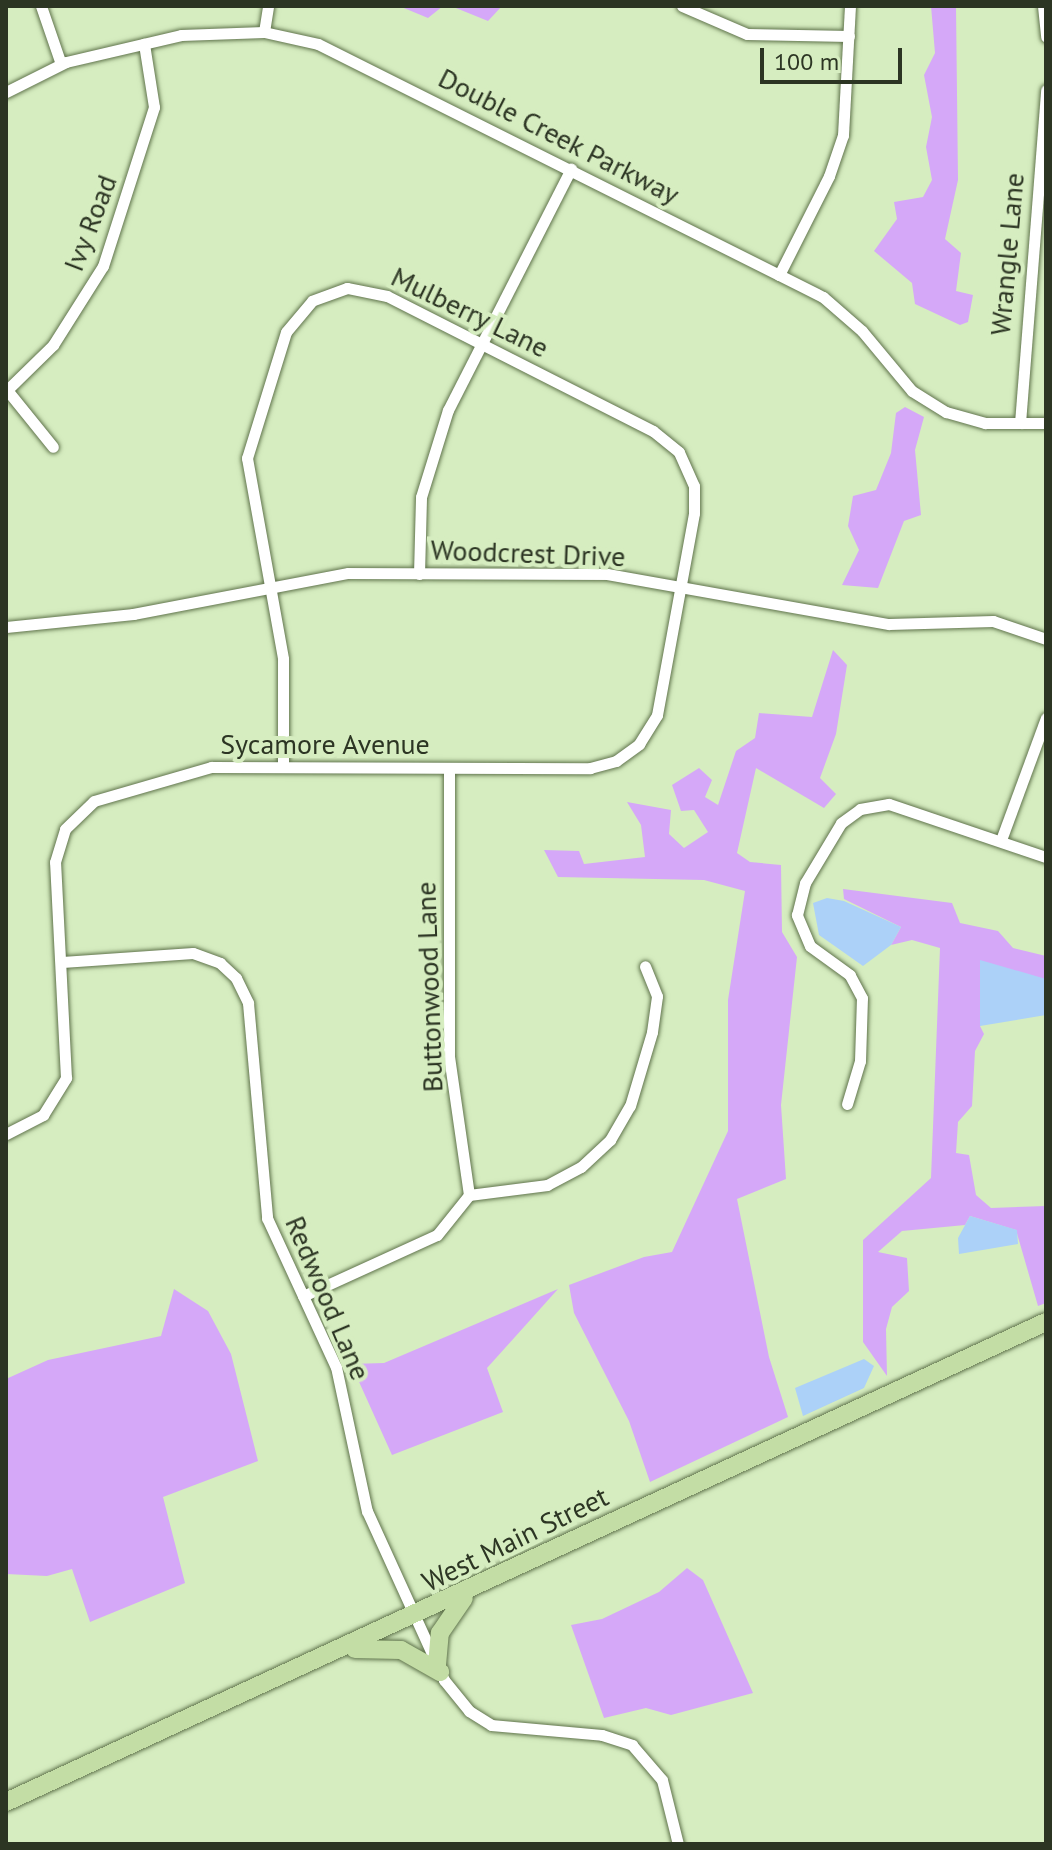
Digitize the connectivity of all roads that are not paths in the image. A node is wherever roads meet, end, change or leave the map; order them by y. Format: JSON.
{"nodes":[{"id":1,"x":41,"y":6,"type":"edge"},
{"id":2,"x":268,"y":6,"type":"edge"},
{"id":3,"x":682,"y":6,"type":"edge"},
{"id":4,"x":850,"y":6,"type":"edge"},
{"id":5,"x":1043,"y":6,"type":"edge"},
{"id":6,"x":264,"y":32,"type":"junction"},
{"id":7,"x":849,"y":36,"type":"junction"},
{"id":8,"x":1046,"y":37,"type":"edge"},
{"id":9,"x":144,"y":44,"type":"junction"},
{"id":10,"x":61,"y":64,"type":"junction"},
{"id":11,"x":1046,"y":90,"type":"edge"},
{"id":12,"x":6,"y":92,"type":"edge"},
{"id":13,"x":571,"y":169,"type":"junction"},
{"id":14,"x":1041,"y":211,"type":"edge"},
{"id":15,"x":779,"y":275,"type":"junction"},
{"id":16,"x":482,"y":344,"type":"junction"},
{"id":17,"x":6,"y":391,"type":"edge"},
{"id":18,"x":1020,"y":423,"type":"junction"},
{"id":19,"x":1046,"y":423,"type":"edge"},
{"id":20,"x":53,"y":447,"type":"dead end"},
{"id":21,"x":685,"y":461,"type":"joint"},
{"id":22,"x":419,"y":574,"type":"junction"},
{"id":23,"x":680,"y":587,"type":"junction"},
{"id":24,"x":270,"y":588,"type":"junction"},
{"id":25,"x":6,"y":627,"type":"edge"},
{"id":26,"x":1046,"y":639,"type":"edge"},
{"id":27,"x":1046,"y":718,"type":"edge"},
{"id":28,"x":283,"y":766,"type":"junction"},
{"id":29,"x":449,"y":768,"type":"junction"},
{"id":30,"x":1001,"y":840,"type":"junction"},
{"id":31,"x":1046,"y":857,"type":"edge"},
{"id":32,"x":62,"y":962,"type":"junction"},
{"id":33,"x":645,"y":966,"type":"dead end"},
{"id":34,"x":847,"y":1104,"type":"dead end"},
{"id":35,"x":6,"y":1134,"type":"edge"},
{"id":36,"x":469,"y":1195,"type":"junction"},
{"id":37,"x":303,"y":1296,"type":"junction"},
{"id":38,"x":1046,"y":1322,"type":"edge"},
{"id":39,"x":471,"y":1591,"type":"junction"},
{"id":40,"x":414,"y":1618,"type":"junction"},
{"id":41,"x":344,"y":1649,"type":"junction"},
{"id":42,"x":438,"y":1669,"type":"junction"},
{"id":43,"x":6,"y":1802,"type":"edge"},
{"id":44,"x":678,"y":1844,"type":"edge"}],
"edges":[{"from":1,"to":10,"type":"street"},
{"from":2,"to":6,"type":"street"},
{"from":3,"to":7,"type":"street"},
{"from":4,"to":7,"type":"street"},
{"from":5,"to":8,"type":"street"},
{"from":6,"to":9,"type":"street","name":"Double Creek Parkway"},
{"from":6,"to":13,"type":"street","name":"Double Creek Parkway"},
{"from":7,"to":15,"type":"street"},
{"from":9,"to":10,"type":"street","name":"Double Creek Parkway"},
{"from":9,"to":17,"type":"street","name":"Ivy Road"},
{"from":10,"to":12,"type":"street","name":"Double Creek Parkway"},
{"from":11,"to":14,"type":"street","name":"Wrangle Lane"},
{"from":13,"to":15,"type":"street","name":"Double Creek Parkway"},
{"from":13,"to":16,"type":"street"},
{"from":14,"to":18,"type":"street","name":"Wrangle Lane"},
{"from":15,"to":18,"type":"street","name":"Double Creek Parkway"},
{"from":16,"to":21,"type":"street","name":"Mulberry Lane"},
{"from":16,"to":22,"type":"street"},
{"from":16,"to":24,"type":"street","name":"Mulberry Lane"},
{"from":17,"to":20,"type":"street"},
{"from":18,"to":19,"type":"street","name":"Double Creek Parkway"},
{"from":21,"to":23,"type":"street","name":"Sycamore Avenue"},
{"from":22,"to":23,"type":"street","name":"Woodcrest Drive"},
{"from":22,"to":24,"type":"street","name":"Woodcrest Drive"},
{"from":23,"to":26,"type":"street","name":"Woodcrest Drive"},
{"from":23,"to":29,"type":"street","name":"Sycamore Avenue"},
{"from":24,"to":25,"type":"street","name":"Woodcrest Drive"},
{"from":24,"to":28,"type":"street","name":"Mulberry Lane"},
{"from":27,"to":30,"type":"street"},
{"from":28,"to":29,"type":"street","name":"Sycamore Avenue"},
{"from":28,"to":32,"type":"street","name":"Sycamore Avenue"},
{"from":29,"to":36,"type":"street","name":"Buttonwood Lane"},
{"from":30,"to":31,"type":"street"},
{"from":30,"to":34,"type":"street"},
{"from":32,"to":35,"type":"street","name":"Sycamore Avenue"},
{"from":32,"to":37,"type":"street","name":"Redwood Lane"},
{"from":33,"to":36,"type":"street"},
{"from":36,"to":37,"type":"street"},
{"from":37,"to":40,"type":"street","name":"Redwood Lane"},
{"from":38,"to":39,"type":"main road","name":"West Main Street"},
{"from":39,"to":40,"type":"main road","name":"West Main Street"},
{"from":39,"to":42,"type":"main road"},
{"from":40,"to":41,"type":"main road","name":"West Main Street"},
{"from":40,"to":42,"type":"street","name":"Redwood Lane"},
{"from":41,"to":42,"type":"main road"},
{"from":41,"to":43,"type":"main road","name":"West Main Street"},
{"from":42,"to":44,"type":"street","name":"Redwood Lane"}]}
